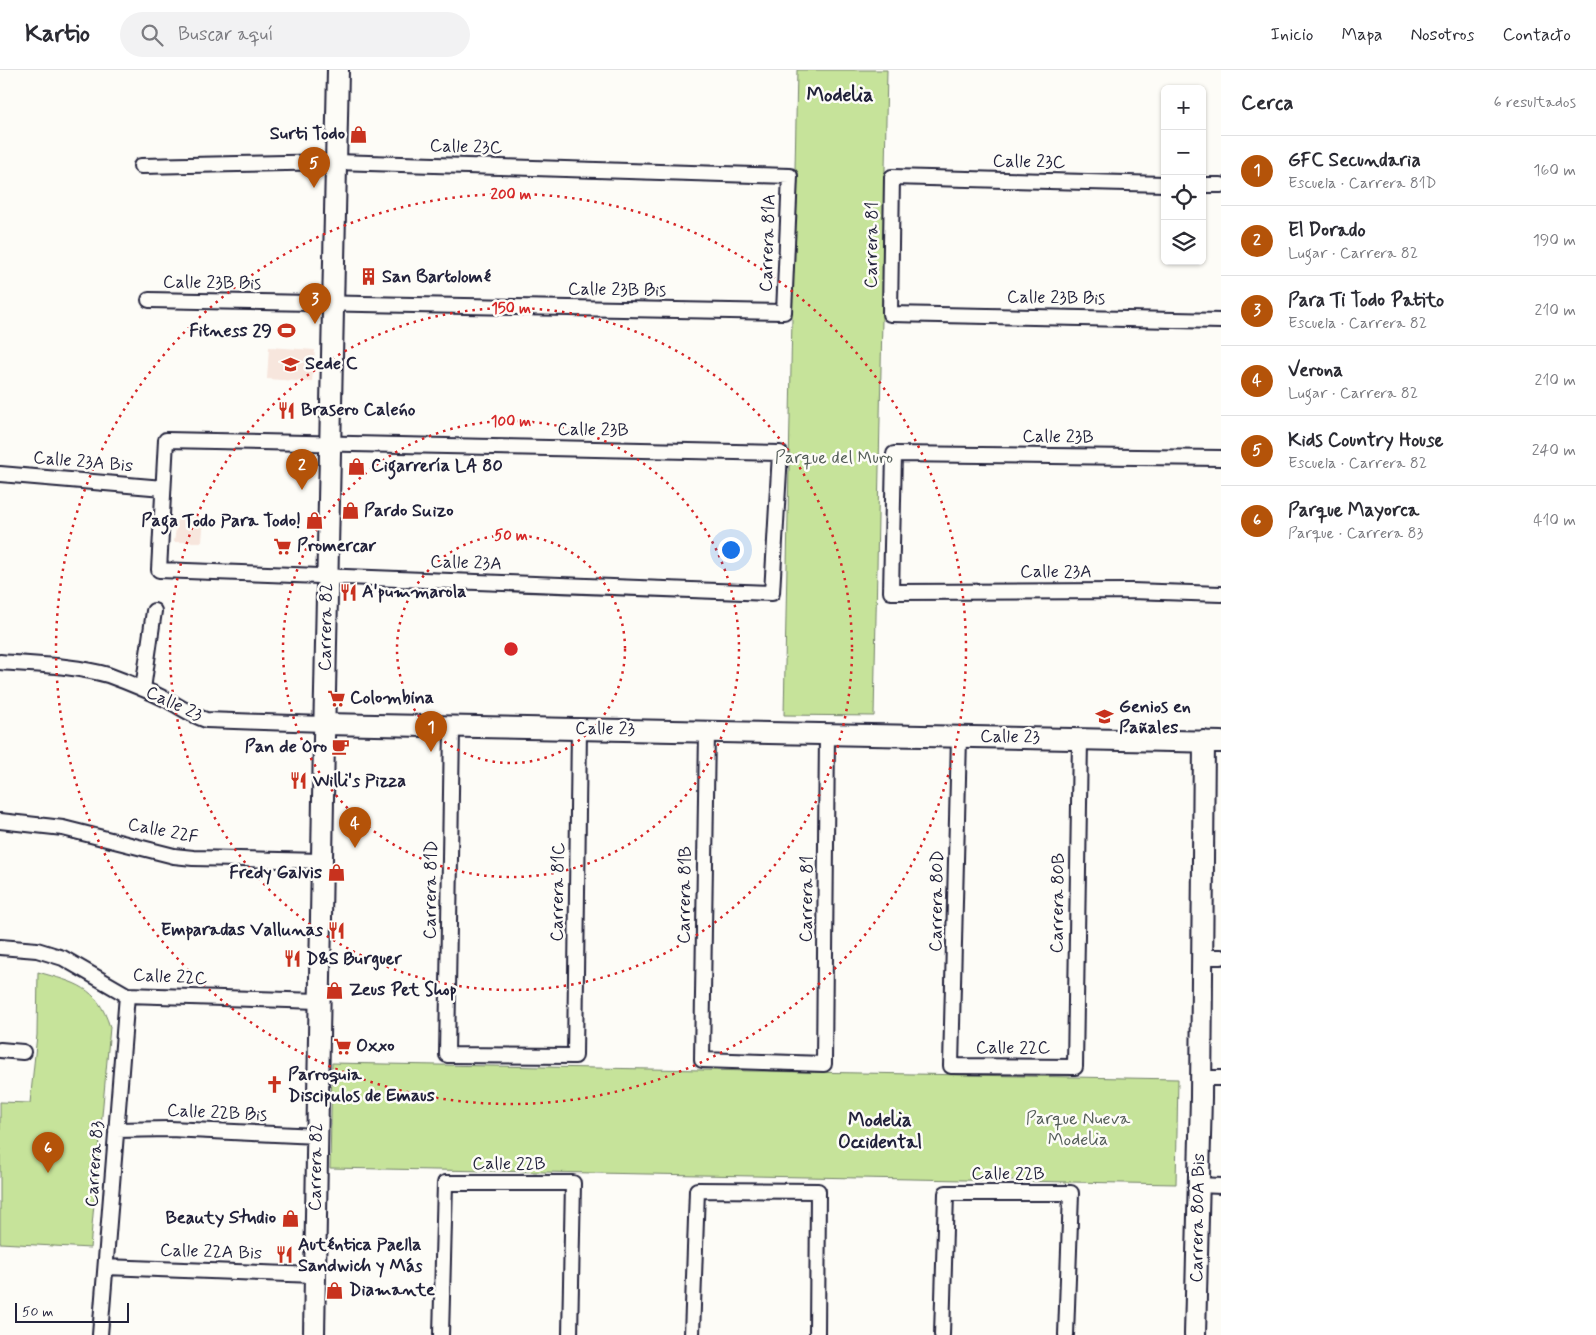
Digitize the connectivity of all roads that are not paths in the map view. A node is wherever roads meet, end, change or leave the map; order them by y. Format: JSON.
{"nodes":[{"id":1,"x":338,"y":70,"type":"edge"},
{"id":2,"x":336,"y":162,"type":"junction"},
{"id":3,"x":140,"y":166,"type":"dead end"},
{"id":4,"x":790,"y":176,"type":"joint"},
{"id":5,"x":892,"y":177,"type":"joint"},
{"id":6,"x":1161,"y":184,"type":"edge"},
{"id":7,"x":1206,"y":185,"type":"edge"},
{"id":8,"x":1221,"y":185,"type":"edge"},
{"id":9,"x":149,"y":300,"type":"dead end"},
{"id":10,"x":333,"y":304,"type":"junction"},
{"id":11,"x":784,"y":312,"type":"joint"},
{"id":12,"x":890,"y":314,"type":"joint"},
{"id":13,"x":1221,"y":320,"type":"edge"},
{"id":14,"x":330,"y":443,"type":"junction"},
{"id":15,"x":1221,"y":458,"type":"edge"},
{"id":16,"x":0,"y":474,"type":"edge"},
{"id":17,"x":163,"y":488,"type":"junction"},
{"id":18,"x":327,"y":576,"type":"junction"},
{"id":19,"x":891,"y":592,"type":"joint"},
{"id":20,"x":772,"y":593,"type":"joint"},
{"id":21,"x":1221,"y":594,"type":"edge"},
{"id":22,"x":154,"y":611,"type":"dead end"},
{"id":23,"x":0,"y":662,"type":"edge"},
{"id":24,"x":143,"y":689,"type":"junction"},
{"id":25,"x":324,"y":724,"type":"junction"},
{"id":26,"x":452,"y":727,"type":"junction"},
{"id":27,"x":579,"y":729,"type":"junction"},
{"id":28,"x":707,"y":732,"type":"junction"},
{"id":29,"x":827,"y":734,"type":"junction"},
{"id":30,"x":959,"y":736,"type":"junction"},
{"id":31,"x":1080,"y":739,"type":"junction"},
{"id":32,"x":1212,"y":742,"type":"edge"},
{"id":33,"x":0,"y":821,"type":"edge"},
{"id":34,"x":322,"y":861,"type":"junction"},
{"id":35,"x":0,"y":947,"type":"edge"},
{"id":36,"x":1212,"y":957,"type":"edge"},
{"id":37,"x":127,"y":995,"type":"junction"},
{"id":38,"x":319,"y":1001,"type":"junction"},
{"id":39,"x":0,"y":1050,"type":"edge"},
{"id":40,"x":23,"y":1052,"type":"dead end"},
{"id":41,"x":575,"y":1056,"type":"joint"},
{"id":42,"x":824,"y":1064,"type":"joint"},
{"id":43,"x":951,"y":1066,"type":"joint"},
{"id":44,"x":1075,"y":1067,"type":"joint"},
{"id":45,"x":1201,"y":1078,"type":"junction"},
{"id":46,"x":1221,"y":1078,"type":"edge"},
{"id":47,"x":116,"y":1130,"type":"junction"},
{"id":48,"x":317,"y":1136,"type":"junction"},
{"id":49,"x":1199,"y":1185,"type":"junction"},
{"id":50,"x":1221,"y":1186,"type":"edge"},
{"id":51,"x":106,"y":1267,"type":"junction"},
{"id":52,"x":315,"y":1275,"type":"junction"},
{"id":53,"x":100,"y":1335,"type":"edge"},
{"id":54,"x":314,"y":1335,"type":"edge"},
{"id":55,"x":441,"y":1335,"type":"edge"},
{"id":56,"x":570,"y":1335,"type":"edge"},
{"id":57,"x":692,"y":1335,"type":"edge"},
{"id":58,"x":816,"y":1335,"type":"edge"},
{"id":59,"x":942,"y":1335,"type":"edge"},
{"id":60,"x":1066,"y":1335,"type":"edge"},
{"id":61,"x":1195,"y":1335,"type":"edge"}],
"edges":[{"from":1,"to":2,"type":"street","name":"Carrera 82"},
{"from":2,"to":3,"type":"street","name":"Calle 23C"},
{"from":2,"to":4,"type":"street","name":"Calle 23C"},
{"from":2,"to":10,"type":"street","name":"Carrera 82"},
{"from":4,"to":11,"type":"street","name":"Carrera 81A"},
{"from":5,"to":6,"type":"street","name":"Calle 23C"},
{"from":5,"to":12,"type":"street","name":"Carrera 81"},
{"from":7,"to":8,"type":"street"},
{"from":9,"to":10,"type":"street","name":"Calle 23B Bis"},
{"from":10,"to":11,"type":"street","name":"Calle 23B Bis"},
{"from":10,"to":14,"type":"street","name":"Carrera 82"},
{"from":12,"to":13,"type":"street","name":"Calle 23B Bis"},
{"from":14,"to":17,"type":"street","name":"Calle 23B"},
{"from":14,"to":18,"type":"street","name":"Carrera 82"},
{"from":14,"to":20,"type":"street","name":"Calle 23B"},
{"from":15,"to":19,"type":"street","name":"Calle 23B"},
{"from":16,"to":17,"type":"street","name":"Calle 23A Bis"},
{"from":17,"to":18,"type":"street","name":"Calle 23A"},
{"from":18,"to":20,"type":"street","name":"Calle 23A"},
{"from":18,"to":25,"type":"street","name":"Carrera 82"},
{"from":19,"to":21,"type":"street","name":"Calle 23A"},
{"from":22,"to":24,"type":"street"},
{"from":23,"to":24,"type":"street","name":"Calle 23"},
{"from":24,"to":25,"type":"street","name":"Calle 23"},
{"from":25,"to":26,"type":"street","name":"Calle 23"},
{"from":25,"to":34,"type":"street","name":"Carrera 82"},
{"from":26,"to":27,"type":"street","name":"Calle 23"},
{"from":26,"to":41,"type":"street","name":"Carrera 81D"},
{"from":27,"to":28,"type":"street","name":"Calle 23"},
{"from":27,"to":41,"type":"street","name":"Carrera 81C"},
{"from":28,"to":29,"type":"street","name":"Calle 23"},
{"from":28,"to":42,"type":"street","name":"Carrera 81B"},
{"from":29,"to":30,"type":"street","name":"Calle 23"},
{"from":29,"to":42,"type":"street","name":"Carrera 81"},
{"from":30,"to":31,"type":"street","name":"Calle 23"},
{"from":30,"to":43,"type":"street","name":"Carrera 80D"},
{"from":31,"to":32,"type":"street","name":"Calle 23"},
{"from":31,"to":44,"type":"street","name":"Carrera 80B"},
{"from":32,"to":36,"type":"street","name":"Carrera 80A Bis"},
{"from":33,"to":34,"type":"street","name":"Calle 22F"},
{"from":34,"to":38,"type":"street","name":"Carrera 82"},
{"from":35,"to":37,"type":"street","name":"Calle 22C"},
{"from":36,"to":45,"type":"street","name":"Carrera 80A Bis"},
{"from":37,"to":38,"type":"street","name":"Calle 22C"},
{"from":37,"to":47,"type":"street","name":"Carrera 83"},
{"from":38,"to":48,"type":"street","name":"Carrera 82"},
{"from":39,"to":40,"type":"street"},
{"from":43,"to":44,"type":"street","name":"Calle 22C"},
{"from":45,"to":46,"type":"street"},
{"from":45,"to":49,"type":"street","name":"Carrera 80A Bis"},
{"from":47,"to":48,"type":"street","name":"Calle 22B Bis"},
{"from":47,"to":51,"type":"street","name":"Carrera 83"},
{"from":48,"to":52,"type":"street","name":"Carrera 82"},
{"from":49,"to":50,"type":"street"},
{"from":49,"to":61,"type":"street","name":"Carrera 80A Bis"},
{"from":51,"to":52,"type":"street","name":"Calle 22A Bis"},
{"from":51,"to":53,"type":"street","name":"Carrera 83"},
{"from":52,"to":54,"type":"street","name":"Carrera 82"},
{"from":55,"to":56,"type":"street","name":"Calle 22B"},
{"from":57,"to":58,"type":"street"},
{"from":59,"to":60,"type":"street","name":"Calle 22B"}]}
